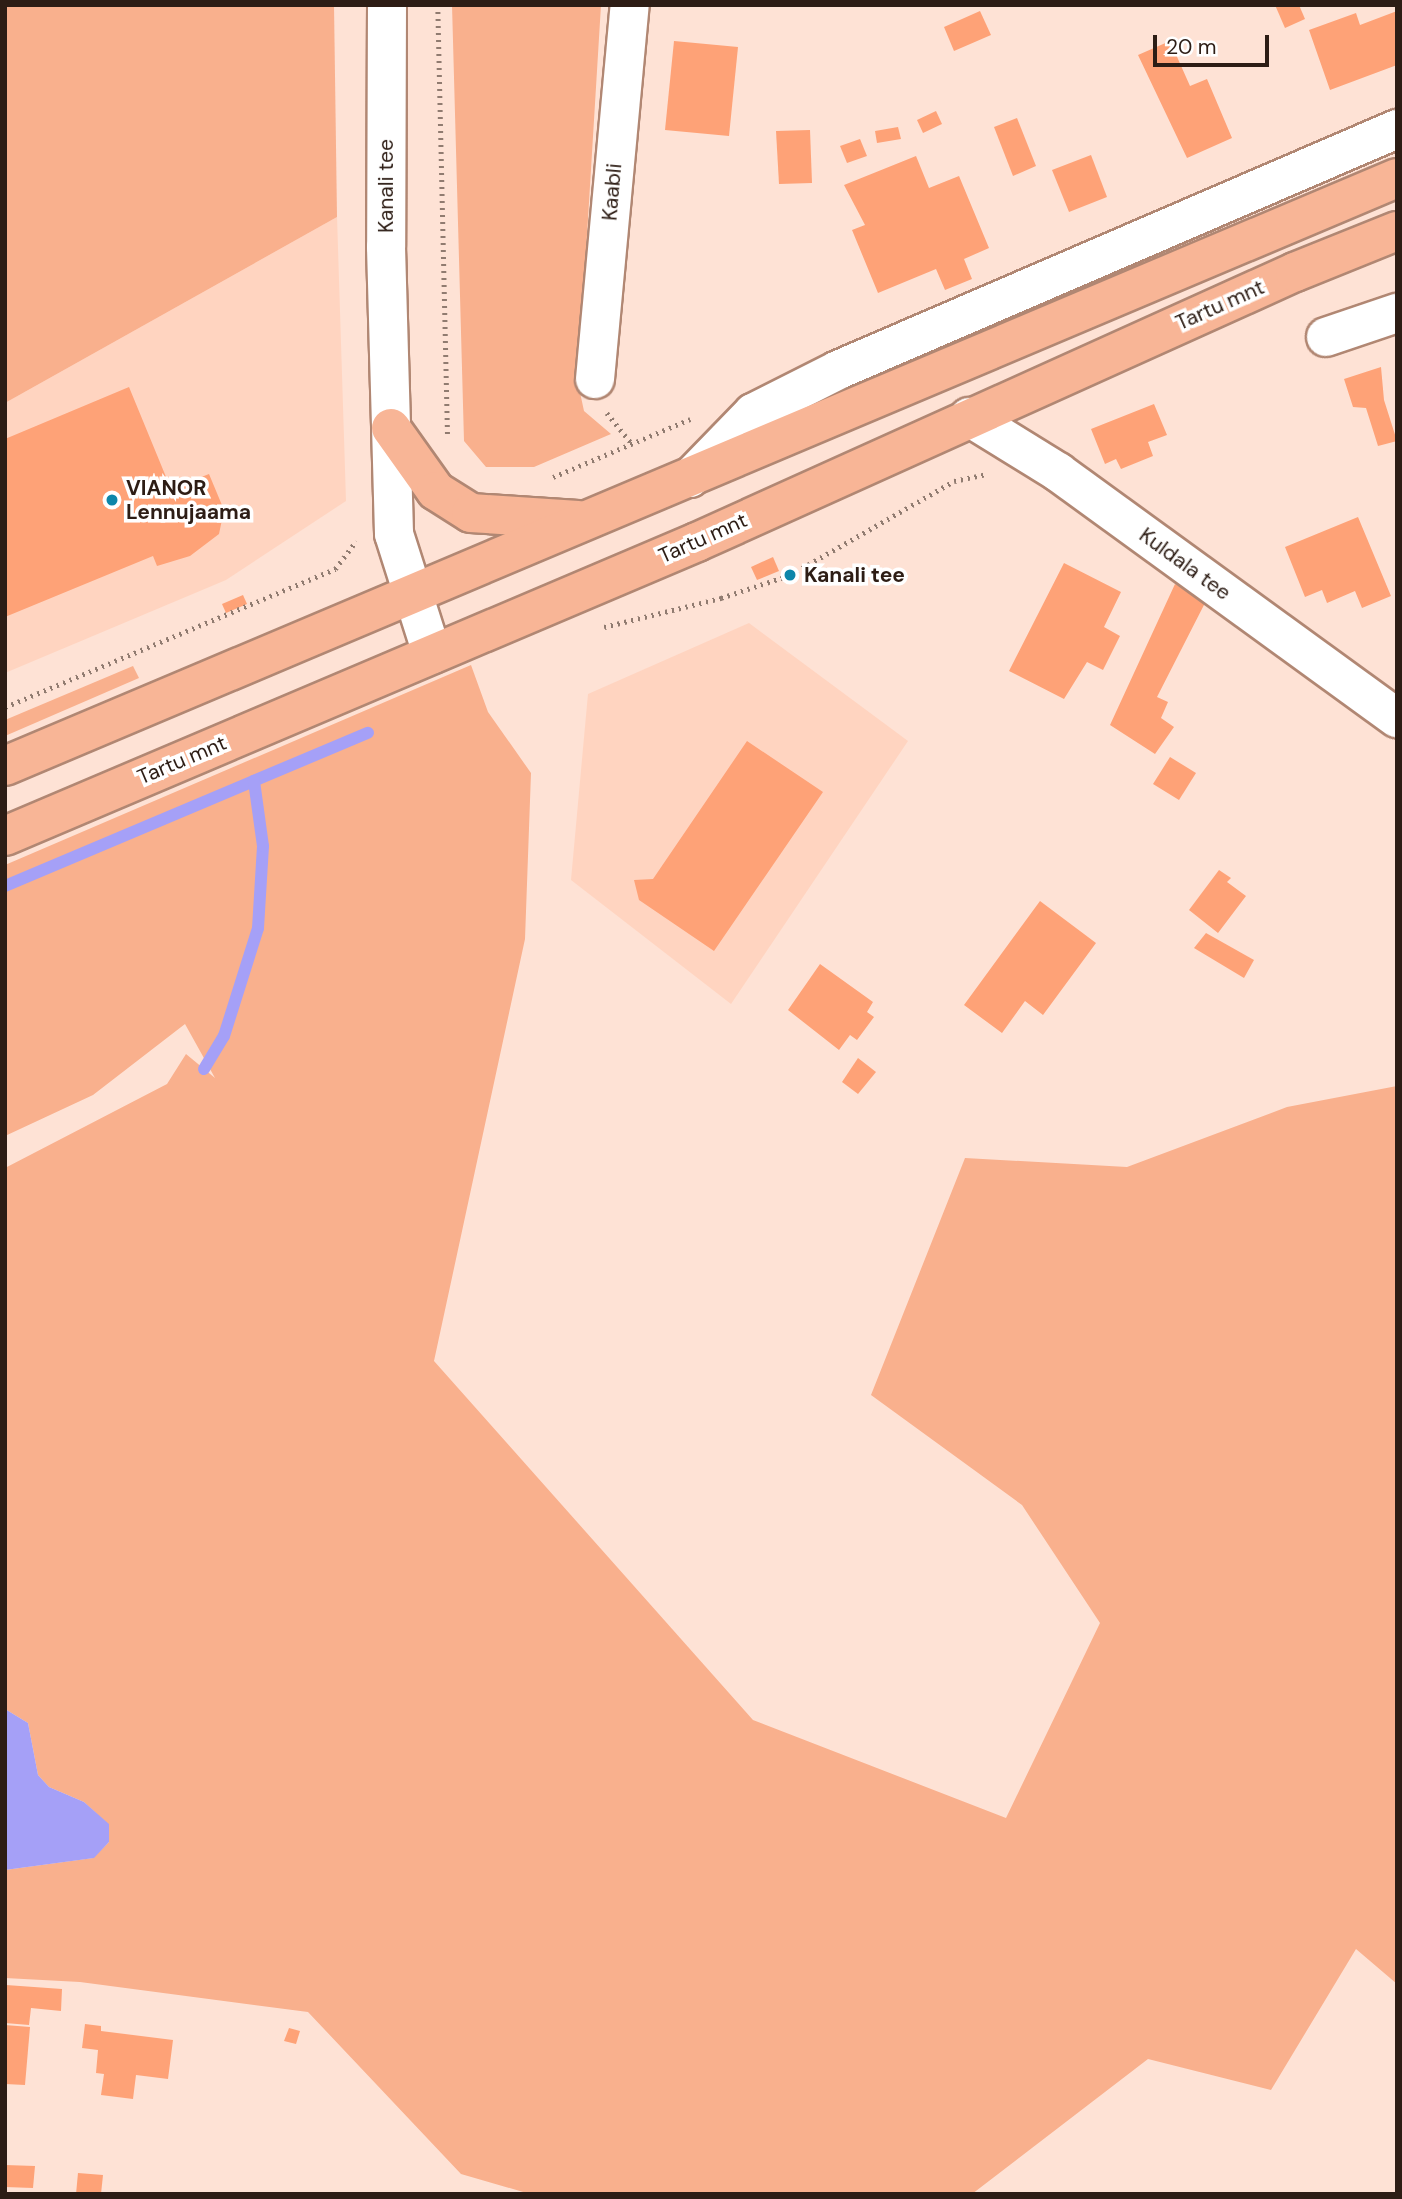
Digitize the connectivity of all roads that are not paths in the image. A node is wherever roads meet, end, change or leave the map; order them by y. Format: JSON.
{"nodes":[{"id":1,"x":387,"y":5,"type":"edge"},
{"id":2,"x":630,"y":5,"type":"edge"},
{"id":3,"x":1397,"y":129,"type":"edge"},
{"id":4,"x":1397,"y":178,"type":"edge"},
{"id":5,"x":1397,"y":231,"type":"edge"},
{"id":6,"x":1397,"y":313,"type":"edge"},
{"id":7,"x":1326,"y":337,"type":"dead end"},
{"id":8,"x":595,"y":379,"type":"dead end"},
{"id":9,"x":969,"y":417,"type":"junction"},
{"id":10,"x":391,"y":428,"type":"junction"},
{"id":11,"x":689,"y":479,"type":"junction"},
{"id":12,"x":591,"y":521,"type":"junction"},
{"id":13,"x":411,"y":595,"type":"junction"},
{"id":14,"x":432,"y":654,"type":"junction"},
{"id":15,"x":1397,"y":718,"type":"edge"},
{"id":16,"x":5,"y":766,"type":"edge"},
{"id":17,"x":5,"y":836,"type":"edge"}],
"edges":[{"from":1,"to":10,"type":"street","name":"Kanali tee"},
{"from":2,"to":8,"type":"street","name":"Kaabli"},
{"from":3,"to":11,"type":"street"},
{"from":4,"to":11,"type":"highway"},
{"from":5,"to":9,"type":"highway","name":"Tartu mnt"},
{"from":6,"to":7,"type":"street"},
{"from":9,"to":14,"type":"highway","name":"Tartu mnt"},
{"from":9,"to":15,"type":"street","name":"Kuldala tee"},
{"from":10,"to":12,"type":"highway"},
{"from":10,"to":13,"type":"street","name":"Kanali tee"},
{"from":11,"to":12,"type":"highway"},
{"from":12,"to":13,"type":"highway"},
{"from":13,"to":14,"type":"street","name":"Kanali tee"},
{"from":13,"to":16,"type":"highway"},
{"from":14,"to":17,"type":"highway","name":"Tartu mnt"}]}
